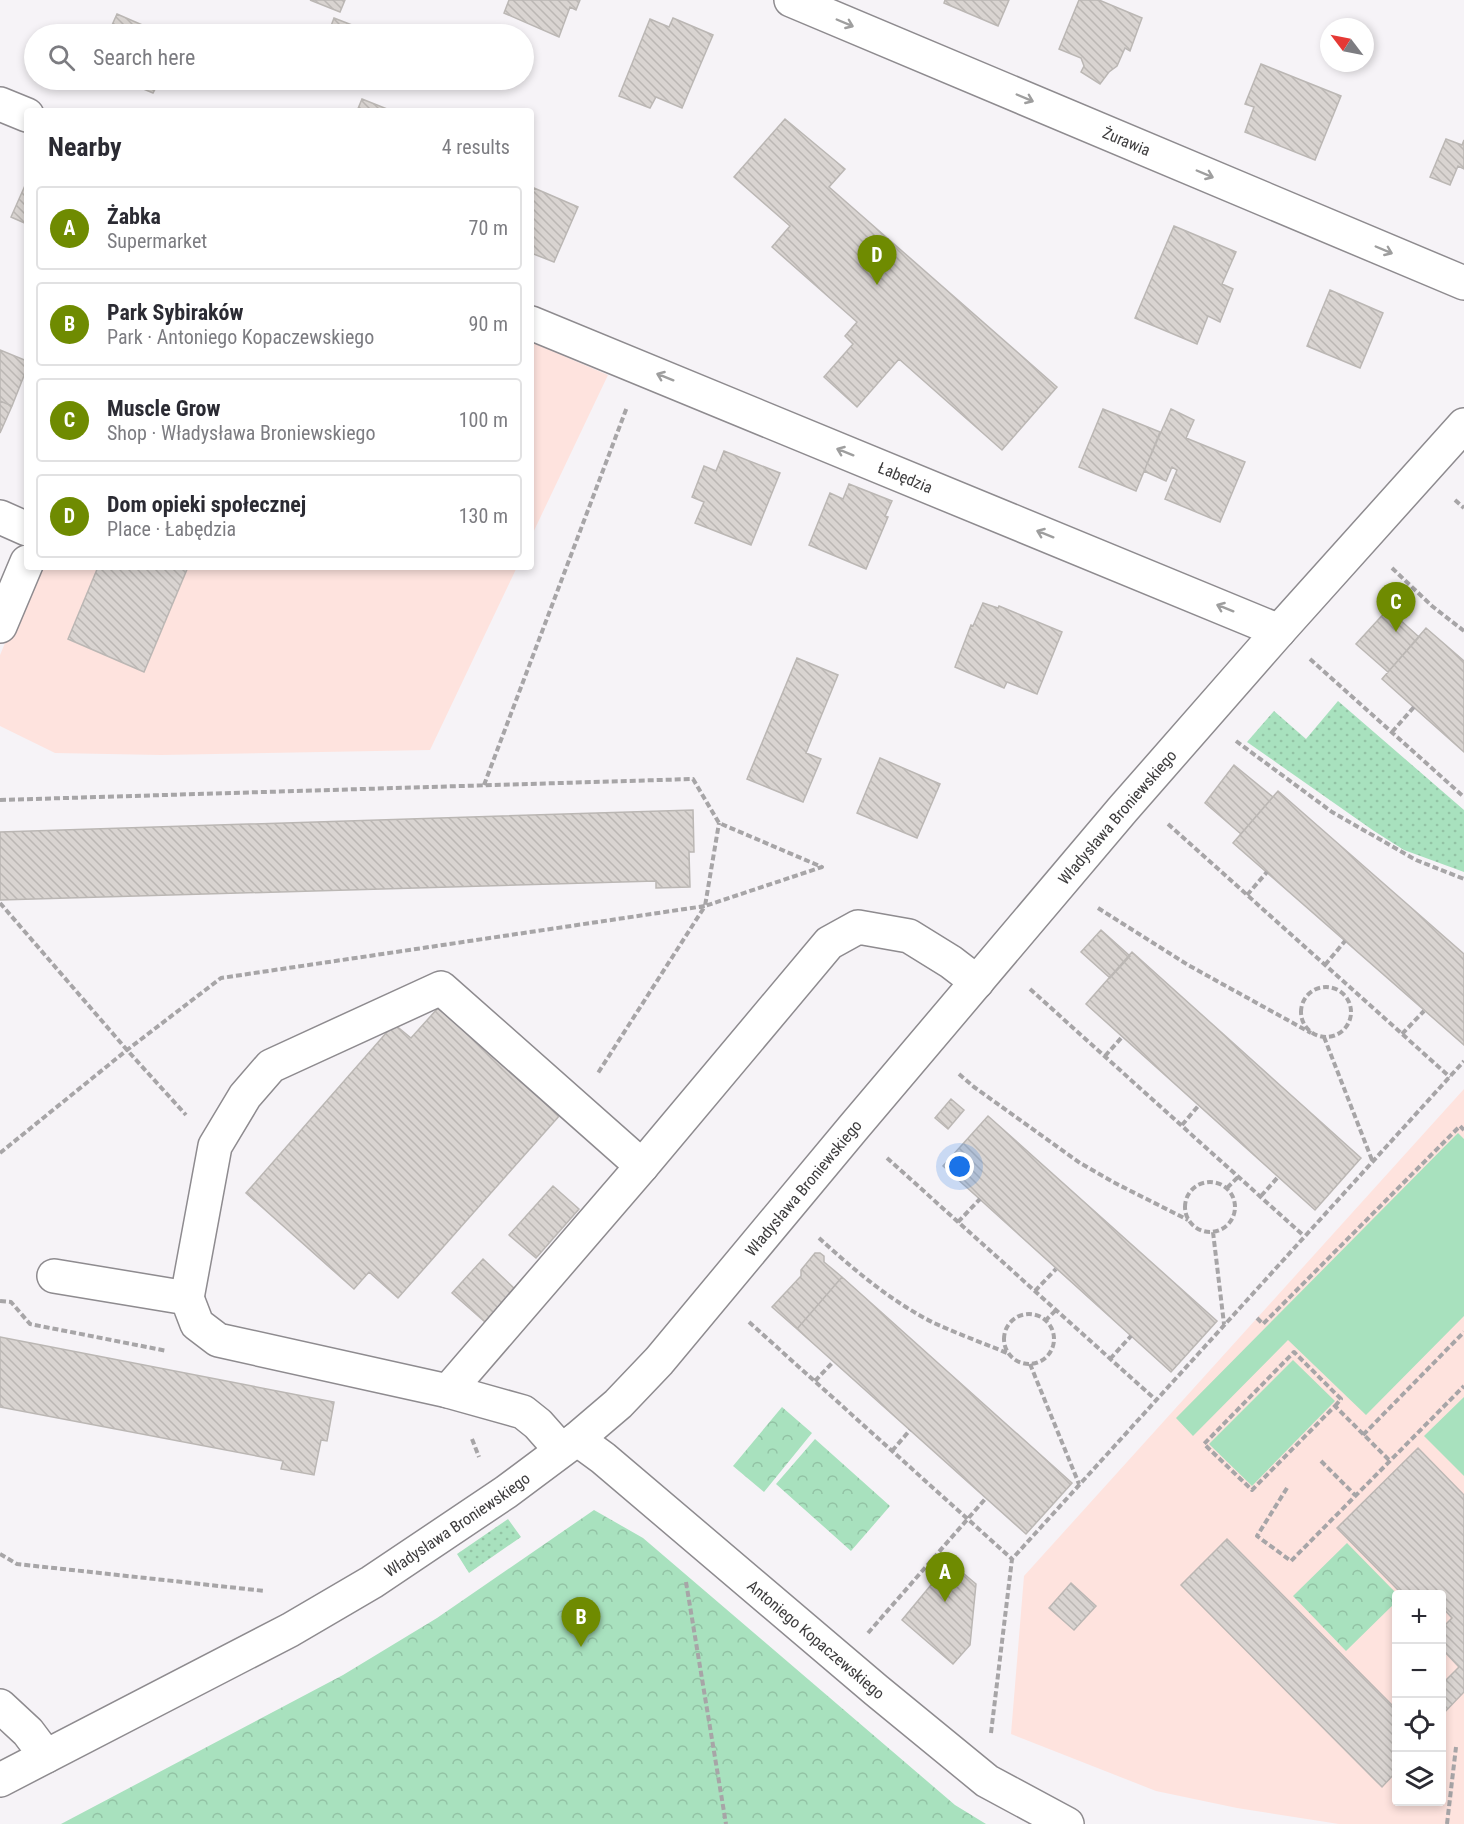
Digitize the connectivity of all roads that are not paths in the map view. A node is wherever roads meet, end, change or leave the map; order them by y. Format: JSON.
{"nodes":[{"id":1,"x":791,"y":0,"type":"edge"},
{"id":2,"x":0,"y":104,"type":"edge"},
{"id":3,"x":24,"y":114,"type":"edge"},
{"id":4,"x":1464,"y":283,"type":"edge"},
{"id":5,"x":534,"y":323,"type":"edge"},
{"id":6,"x":1464,"y":425,"type":"edge"},
{"id":7,"x":0,"y":517,"type":"edge"},
{"id":8,"x":24,"y":528,"type":"edge"},
{"id":9,"x":24,"y":569,"type":"edge"},
{"id":10,"x":0,"y":626,"type":"edge"},
{"id":11,"x":1279,"y":631,"type":"junction"},
{"id":12,"x":977,"y":982,"type":"junction"},
{"id":13,"x":642,"y":1166,"type":"junction"},
{"id":14,"x":54,"y":1276,"type":"dead end"},
{"id":15,"x":187,"y":1298,"type":"junction"},
{"id":16,"x":448,"y":1391,"type":"junction"},
{"id":17,"x":569,"y":1445,"type":"junction"},
{"id":18,"x":0,"y":1706,"type":"edge"},
{"id":19,"x":46,"y":1756,"type":"junction"},
{"id":20,"x":0,"y":1780,"type":"edge"},
{"id":21,"x":1067,"y":1824,"type":"edge"}],
"edges":[{"from":1,"to":4,"type":"street","name":"Żurawia","one_way":true},
{"from":2,"to":3,"type":"street"},
{"from":11,"to":5,"type":"street","name":"Łabędzia","one_way":true},
{"from":6,"to":11,"type":"street","name":"Władysława Broniewskiego"},
{"from":7,"to":8,"type":"street"},
{"from":9,"to":10,"type":"street"},
{"from":11,"to":12,"type":"street","name":"Władysława Broniewskiego"},
{"from":12,"to":13,"type":"street"},
{"from":12,"to":17,"type":"street","name":"Władysława Broniewskiego"},
{"from":13,"to":15,"type":"street"},
{"from":13,"to":16,"type":"street"},
{"from":14,"to":15,"type":"street"},
{"from":15,"to":16,"type":"street","name":"Antoniego Kopaczewskiego"},
{"from":16,"to":17,"type":"street","name":"Antoniego Kopaczewskiego"},
{"from":17,"to":19,"type":"street","name":"Władysława Broniewskiego"},
{"from":17,"to":21,"type":"street","name":"Antoniego Kopaczewskiego"},
{"from":18,"to":19,"type":"street"},
{"from":19,"to":20,"type":"street","name":"Władysława Broniewskiego"}]}
